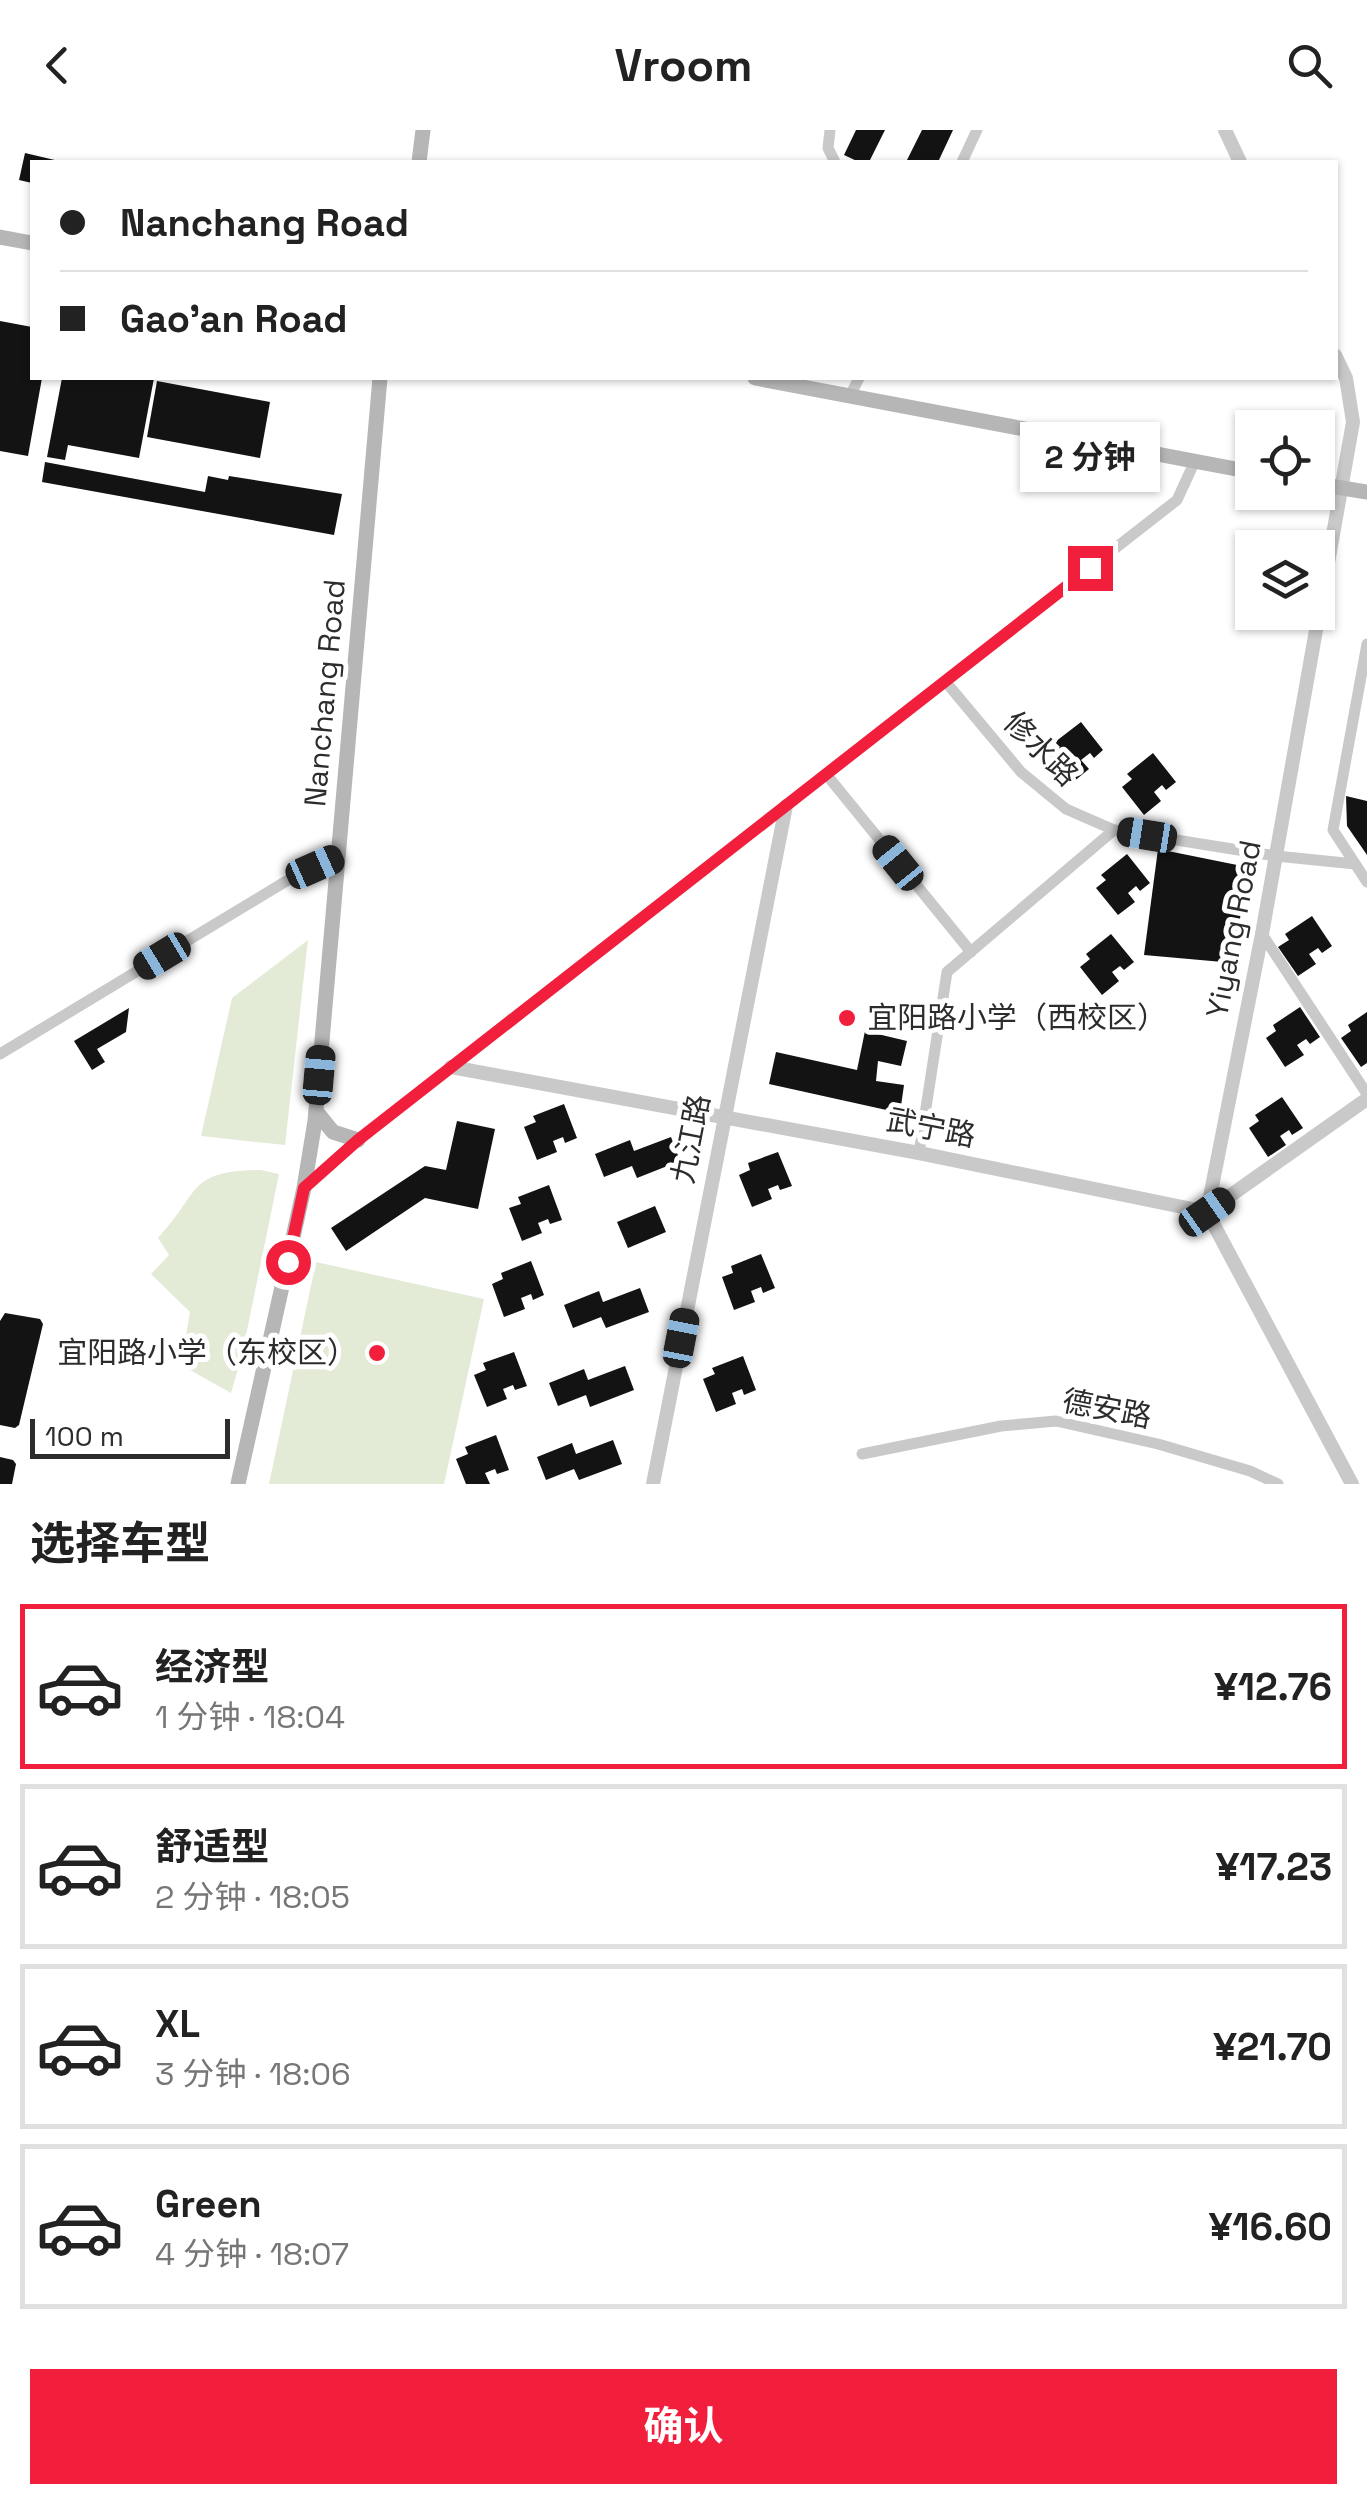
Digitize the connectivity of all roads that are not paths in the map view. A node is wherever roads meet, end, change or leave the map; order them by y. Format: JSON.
{"nodes":[{"id":1,"x":423,"y":130,"type":"edge"},
{"id":2,"x":830,"y":130,"type":"edge"},
{"id":3,"x":977,"y":130,"type":"edge"},
{"id":4,"x":1225,"y":130,"type":"edge"},
{"id":5,"x":419,"y":160,"type":"edge"},
{"id":6,"x":834,"y":160,"type":"edge"},
{"id":7,"x":963,"y":160,"type":"edge"},
{"id":8,"x":1239,"y":160,"type":"edge"},
{"id":9,"x":0,"y":237,"type":"edge"},
{"id":10,"x":30,"y":243,"type":"edge"},
{"id":11,"x":1338,"y":361,"type":"edge"},
{"id":12,"x":380,"y":380,"type":"edge"},
{"id":13,"x":766,"y":380,"type":"edge"},
{"id":14,"x":858,"y":380,"type":"edge"},
{"id":15,"x":850,"y":396,"type":"junction"},
{"id":16,"x":1194,"y":461,"type":"junction"},
{"id":17,"x":1235,"y":469,"type":"edge"},
{"id":18,"x":1335,"y":487,"type":"edge"},
{"id":19,"x":1343,"y":488,"type":"junction"},
{"id":20,"x":1367,"y":492,"type":"edge"},
{"id":21,"x":1367,"y":644,"type":"edge"},
{"id":22,"x":945,"y":682,"type":"junction"},
{"id":23,"x":1363,"y":689,"type":"edge"},
{"id":24,"x":826,"y":774,"type":"junction"},
{"id":25,"x":786,"y":806,"type":"junction"},
{"id":26,"x":1114,"y":830,"type":"junction"},
{"id":27,"x":1276,"y":856,"type":"junction"},
{"id":28,"x":338,"y":857,"type":"junction"},
{"id":29,"x":1355,"y":864,"type":"junction"},
{"id":30,"x":1367,"y":882,"type":"edge"},
{"id":31,"x":1262,"y":934,"type":"junction"},
{"id":32,"x":971,"y":952,"type":"junction"},
{"id":33,"x":0,"y":1054,"type":"edge"},
{"id":34,"x":451,"y":1067,"type":"junction"},
{"id":35,"x":1367,"y":1097,"type":"edge"},
{"id":36,"x":316,"y":1111,"type":"junction"},
{"id":37,"x":724,"y":1118,"type":"junction"},
{"id":38,"x":358,"y":1140,"type":"junction"},
{"id":39,"x":920,"y":1153,"type":"junction"},
{"id":40,"x":304,"y":1188,"type":"junction"},
{"id":41,"x":1207,"y":1212,"type":"junction"},
{"id":42,"x":862,"y":1454,"type":"dead end"},
{"id":43,"x":238,"y":1484,"type":"edge"},
{"id":44,"x":653,"y":1484,"type":"edge"},
{"id":45,"x":1278,"y":1484,"type":"edge"},
{"id":46,"x":1352,"y":1484,"type":"edge"}],
"edges":[{"from":1,"to":5,"type":"main road"},
{"from":2,"to":6,"type":"street"},
{"from":3,"to":7,"type":"street"},
{"from":4,"to":8,"type":"street"},
{"from":9,"to":10,"type":"main road"},
{"from":11,"to":19,"type":"street","name":"Yiyang Road"},
{"from":12,"to":28,"type":"main road","name":"Nanchang Road"},
{"from":13,"to":15,"type":"main road"},
{"from":14,"to":15,"type":"street"},
{"from":15,"to":16,"type":"main road"},
{"from":16,"to":17,"type":"main road"},
{"from":16,"to":22,"type":"street"},
{"from":18,"to":19,"type":"main road"},
{"from":19,"to":20,"type":"main road"},
{"from":19,"to":27,"type":"street","name":"Yiyang Road"},
{"from":21,"to":23,"type":"street"},
{"from":22,"to":24,"type":"street"},
{"from":22,"to":26,"type":"street","name":"修水路"},
{"from":23,"to":29,"type":"street"},
{"from":24,"to":25,"type":"street"},
{"from":24,"to":32,"type":"street"},
{"from":25,"to":34,"type":"street"},
{"from":25,"to":37,"type":"street","name":"九江路"},
{"from":26,"to":27,"type":"street","name":"修水路"},
{"from":26,"to":32,"type":"street"},
{"from":27,"to":29,"type":"street","name":"修水路"},
{"from":27,"to":31,"type":"street","name":"Yiyang Road"},
{"from":28,"to":33,"type":"street"},
{"from":28,"to":36,"type":"main road","name":"Nanchang Road"},
{"from":29,"to":30,"type":"street"},
{"from":31,"to":35,"type":"street"},
{"from":31,"to":41,"type":"street","name":"Yiyang Road"},
{"from":32,"to":39,"type":"street"},
{"from":34,"to":37,"type":"street","name":"武宁路"},
{"from":34,"to":38,"type":"street"},
{"from":35,"to":41,"type":"street"},
{"from":36,"to":38,"type":"main road"},
{"from":36,"to":40,"type":"main road","name":"Nanchang Road"},
{"from":37,"to":39,"type":"street","name":"武宁路"},
{"from":37,"to":44,"type":"street","name":"九江路"},
{"from":38,"to":40,"type":"street"},
{"from":39,"to":41,"type":"street","name":"武宁路"},
{"from":40,"to":43,"type":"main road","name":"Nanchang Road"},
{"from":41,"to":46,"type":"street"},
{"from":42,"to":45,"type":"street","name":"德安路"}]}
